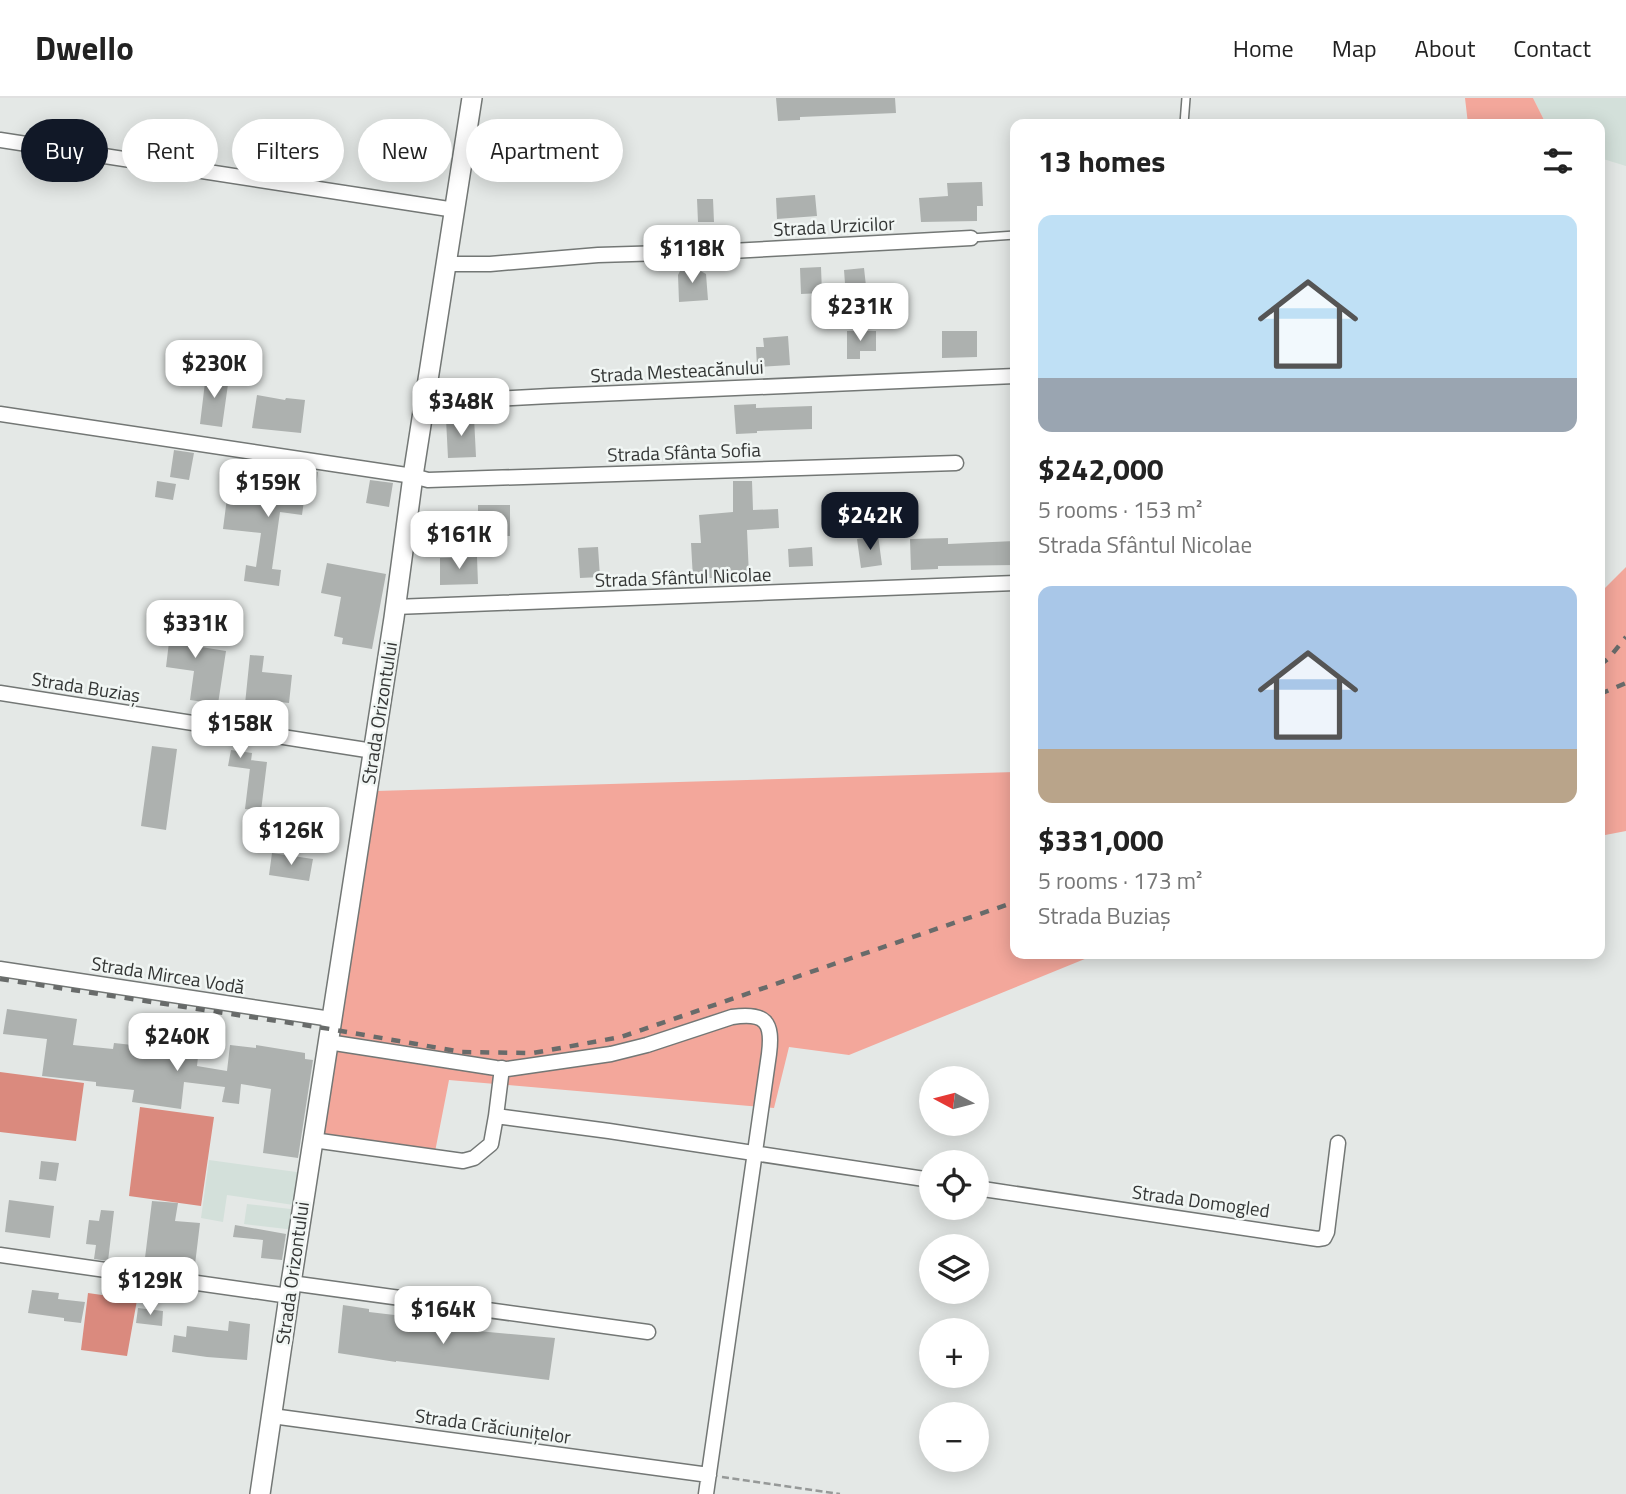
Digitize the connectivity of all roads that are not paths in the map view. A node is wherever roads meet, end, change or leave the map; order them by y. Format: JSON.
{"nodes":[{"id":1,"x":472,"y":98,"type":"edge"},
{"id":2,"x":1186,"y":98,"type":"edge"},
{"id":3,"x":1184,"y":119,"type":"edge"},
{"id":4,"x":0,"y":140,"type":"edge"},
{"id":5,"x":455,"y":210,"type":"junction"},
{"id":6,"x":1010,"y":235,"type":"edge"},
{"id":7,"x":971,"y":238,"type":"joint"},
{"id":8,"x":446,"y":264,"type":"junction"},
{"id":9,"x":1010,"y":376,"type":"edge"},
{"id":10,"x":425,"y":403,"type":"junction"},
{"id":11,"x":0,"y":414,"type":"edge"},
{"id":12,"x":956,"y":463,"type":"dead end"},
{"id":13,"x":413,"y":476,"type":"junction"},
{"id":14,"x":1010,"y":583,"type":"edge"},
{"id":15,"x":395,"y":607,"type":"junction"},
{"id":16,"x":0,"y":693,"type":"edge"},
{"id":17,"x":373,"y":751,"type":"junction"},
{"id":18,"x":0,"y":969,"type":"edge"},
{"id":19,"x":331,"y":1019,"type":"junction"},
{"id":20,"x":328,"y":1042,"type":"junction"},
{"id":21,"x":502,"y":1068,"type":"junction"},
{"id":22,"x":496,"y":1116,"type":"junction"},
{"id":23,"x":313,"y":1140,"type":"junction"},
{"id":24,"x":1338,"y":1143,"type":"dead end"},
{"id":25,"x":755,"y":1154,"type":"junction"},
{"id":26,"x":919,"y":1178,"type":"edge"},
{"id":27,"x":989,"y":1190,"type":"edge"},
{"id":28,"x":0,"y":1255,"type":"edge"},
{"id":29,"x":290,"y":1289,"type":"junction"},
{"id":30,"x":648,"y":1332,"type":"dead end"},
{"id":31,"x":272,"y":1416,"type":"junction"},
{"id":32,"x":709,"y":1475,"type":"junction"},
{"id":33,"x":260,"y":1494,"type":"edge"},
{"id":34,"x":706,"y":1494,"type":"edge"}],
"edges":[{"from":1,"to":5,"type":"street","name":"Strada Orizontului"},
{"from":2,"to":3,"type":"lane"},
{"from":4,"to":5,"type":"street"},
{"from":5,"to":8,"type":"street","name":"Strada Orizontului"},
{"from":6,"to":7,"type":"lane"},
{"from":7,"to":8,"type":"street","name":"Strada Urzicilor"},
{"from":8,"to":10,"type":"street","name":"Strada Orizontului"},
{"from":9,"to":10,"type":"street","name":"Strada Mesteacănului"},
{"from":10,"to":13,"type":"street","name":"Strada Orizontului"},
{"from":11,"to":13,"type":"street","name":"Strada Sfânta Sofia"},
{"from":12,"to":13,"type":"street","name":"Strada Sfânta Sofia"},
{"from":13,"to":15,"type":"street","name":"Strada Orizontului"},
{"from":14,"to":15,"type":"street","name":"Strada Sfântul Nicolae"},
{"from":15,"to":17,"type":"street","name":"Strada Orizontului"},
{"from":16,"to":17,"type":"street","name":"Strada Buziaș"},
{"from":17,"to":19,"type":"street","name":"Strada Orizontului"},
{"from":18,"to":19,"type":"street","name":"Strada Mircea Vodă"},
{"from":19,"to":20,"type":"street","name":"Strada Orizontului"},
{"from":20,"to":21,"type":"street"},
{"from":20,"to":23,"type":"street","name":"Strada Orizontului"},
{"from":21,"to":22,"type":"street"},
{"from":21,"to":25,"type":"street"},
{"from":22,"to":23,"type":"street"},
{"from":22,"to":25,"type":"street"},
{"from":23,"to":29,"type":"street","name":"Strada Orizontului"},
{"from":24,"to":27,"type":"street","name":"Strada Domogled"},
{"from":25,"to":26,"type":"street"},
{"from":25,"to":32,"type":"street"},
{"from":28,"to":29,"type":"street"},
{"from":29,"to":30,"type":"street"},
{"from":29,"to":31,"type":"street","name":"Strada Orizontului"},
{"from":31,"to":32,"type":"street","name":"Strada Crăciunițelor"},
{"from":31,"to":33,"type":"street","name":"Strada Orizontului"},
{"from":32,"to":34,"type":"street"}]}
